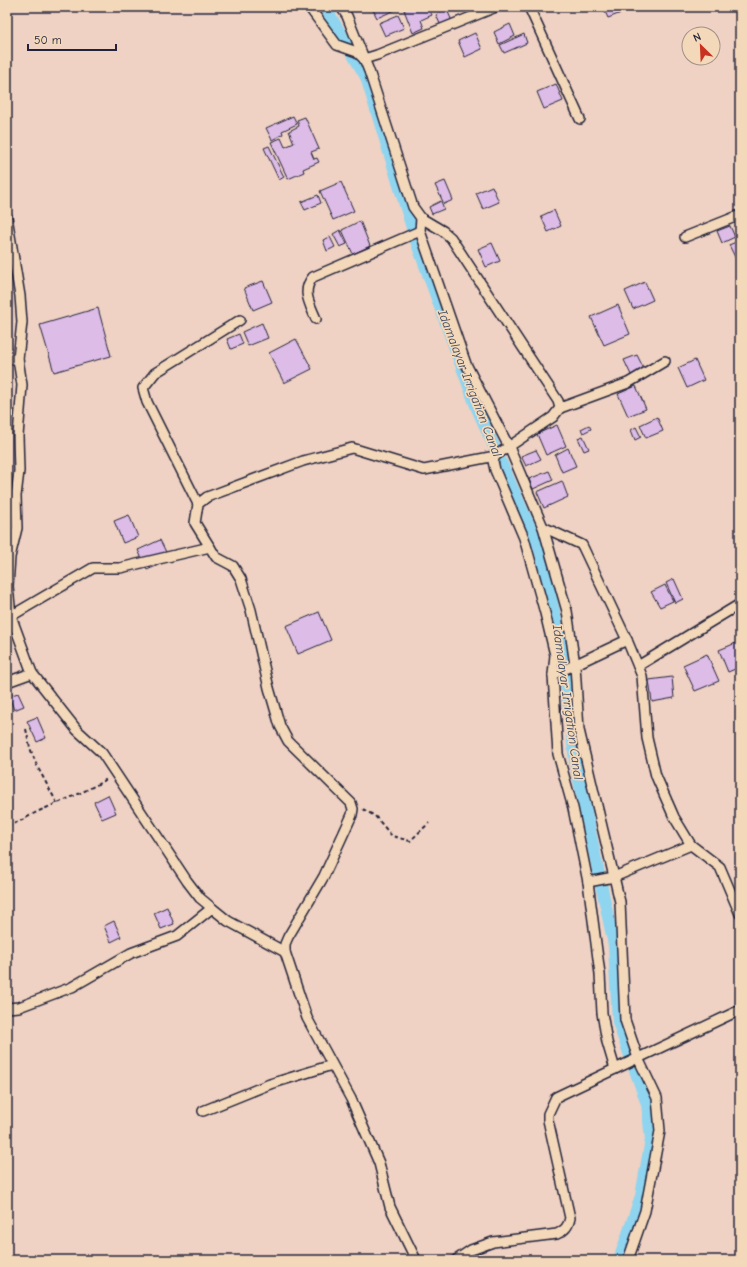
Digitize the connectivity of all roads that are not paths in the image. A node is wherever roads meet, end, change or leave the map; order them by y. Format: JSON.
{"nodes":[{"id":1,"x":309,"y":7,"type":"edge"},
{"id":2,"x":341,"y":7,"type":"edge"},
{"id":3,"x":496,"y":7,"type":"edge"},
{"id":4,"x":529,"y":7,"type":"edge"},
{"id":5,"x":361,"y":55,"type":"junction"},
{"id":6,"x":580,"y":119,"type":"dead end"},
{"id":7,"x":740,"y":215,"type":"edge"},
{"id":8,"x":7,"y":217,"type":"edge"},
{"id":9,"x":421,"y":218,"type":"junction"},
{"id":10,"x":420,"y":231,"type":"junction"},
{"id":11,"x":685,"y":237,"type":"dead end"},
{"id":12,"x":316,"y":319,"type":"dead end"},
{"id":13,"x":240,"y":320,"type":"dead end"},
{"id":14,"x":7,"y":359,"type":"edge"},
{"id":15,"x":18,"y":359,"type":"junction"},
{"id":16,"x":665,"y":361,"type":"dead end"},
{"id":17,"x":560,"y":408,"type":"junction"},
{"id":18,"x":509,"y":447,"type":"junction"},
{"id":19,"x":495,"y":456,"type":"junction"},
{"id":20,"x":198,"y":504,"type":"junction"},
{"id":21,"x":543,"y":527,"type":"junction"},
{"id":22,"x":210,"y":547,"type":"junction"},
{"id":23,"x":740,"y":604,"type":"edge"},
{"id":24,"x":11,"y":616,"type":"junction"},
{"id":25,"x":627,"y":640,"type":"junction"},
{"id":26,"x":575,"y":665,"type":"junction"},
{"id":27,"x":638,"y":666,"type":"junction"},
{"id":28,"x":32,"y":673,"type":"junction"},
{"id":29,"x":553,"y":675,"type":"junction"},
{"id":30,"x":7,"y":682,"type":"edge"},
{"id":31,"x":691,"y":845,"type":"junction"},
{"id":32,"x":614,"y":876,"type":"junction"},
{"id":33,"x":588,"y":882,"type":"junction"},
{"id":34,"x":212,"y":908,"type":"junction"},
{"id":35,"x":740,"y":914,"type":"edge"},
{"id":36,"x":285,"y":952,"type":"junction"},
{"id":37,"x":7,"y":1008,"type":"edge"},
{"id":38,"x":740,"y":1010,"type":"edge"},
{"id":39,"x":638,"y":1058,"type":"junction"},
{"id":40,"x":332,"y":1064,"type":"junction"},
{"id":41,"x":615,"y":1069,"type":"junction"},
{"id":42,"x":203,"y":1111,"type":"dead end"},
{"id":43,"x":416,"y":1260,"type":"edge"},
{"id":44,"x":456,"y":1260,"type":"edge"},
{"id":45,"x":628,"y":1260,"type":"edge"}],
"edges":[{"from":1,"to":5,"type":"street"},
{"from":2,"to":5,"type":"street"},
{"from":3,"to":5,"type":"street"},
{"from":4,"to":6,"type":"street"},
{"from":5,"to":9,"type":"street"},
{"from":7,"to":11,"type":"street"},
{"from":8,"to":15,"type":"street"},
{"from":9,"to":10,"type":"street"},
{"from":9,"to":17,"type":"street"},
{"from":10,"to":12,"type":"street"},
{"from":10,"to":18,"type":"street"},
{"from":13,"to":20,"type":"street"},
{"from":14,"to":15,"type":"street"},
{"from":15,"to":24,"type":"street"},
{"from":16,"to":17,"type":"street"},
{"from":17,"to":18,"type":"street"},
{"from":18,"to":19,"type":"street"},
{"from":18,"to":21,"type":"street"},
{"from":19,"to":20,"type":"street"},
{"from":19,"to":29,"type":"street"},
{"from":20,"to":22,"type":"street"},
{"from":21,"to":25,"type":"street"},
{"from":21,"to":26,"type":"street"},
{"from":22,"to":24,"type":"street"},
{"from":22,"to":36,"type":"street"},
{"from":23,"to":27,"type":"street"},
{"from":24,"to":28,"type":"street"},
{"from":25,"to":26,"type":"street"},
{"from":25,"to":27,"type":"street"},
{"from":26,"to":29,"type":"street"},
{"from":26,"to":32,"type":"street"},
{"from":27,"to":31,"type":"street"},
{"from":28,"to":30,"type":"street"},
{"from":28,"to":34,"type":"street"},
{"from":29,"to":33,"type":"street"},
{"from":31,"to":32,"type":"street"},
{"from":31,"to":35,"type":"street"},
{"from":32,"to":33,"type":"street"},
{"from":32,"to":39,"type":"street"},
{"from":33,"to":41,"type":"street"},
{"from":34,"to":36,"type":"street"},
{"from":34,"to":37,"type":"street"},
{"from":36,"to":40,"type":"street"},
{"from":38,"to":39,"type":"street"},
{"from":39,"to":41,"type":"street"},
{"from":39,"to":45,"type":"street"},
{"from":40,"to":42,"type":"street"},
{"from":40,"to":43,"type":"street"},
{"from":41,"to":44,"type":"street"}]}
